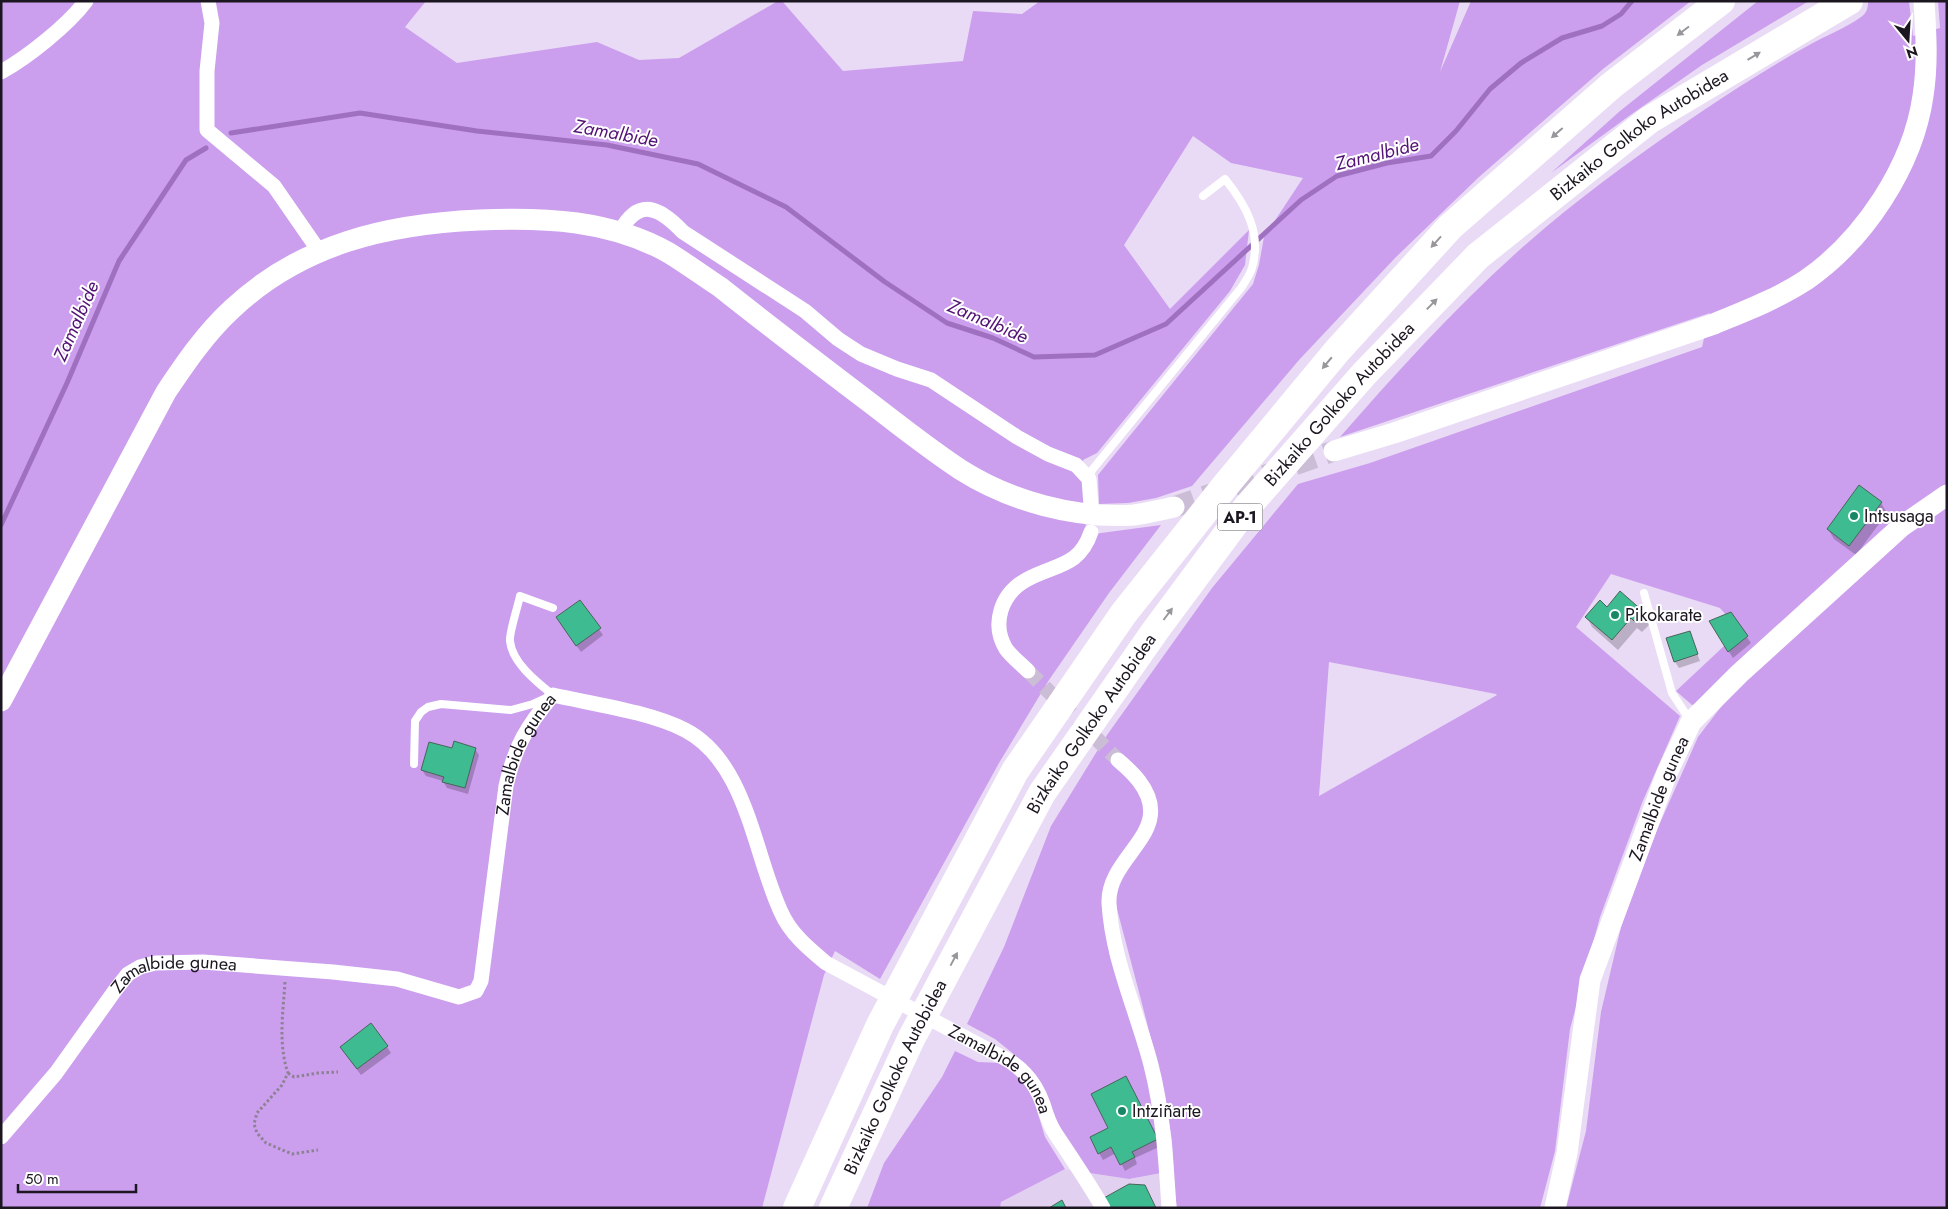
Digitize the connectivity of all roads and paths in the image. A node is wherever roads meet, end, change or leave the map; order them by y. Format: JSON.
{"nodes":[{"id":1,"x":86,"y":1,"type":"edge"},
{"id":2,"x":208,"y":1,"type":"edge"},
{"id":3,"x":1721,"y":1,"type":"edge"},
{"id":4,"x":1849,"y":1,"type":"edge"},
{"id":5,"x":1924,"y":1,"type":"edge"},
{"id":6,"x":1,"y":72,"type":"edge"},
{"id":7,"x":1203,"y":196,"type":"dead end"},
{"id":8,"x":620,"y":232,"type":"junction"},
{"id":9,"x":319,"y":251,"type":"junction"},
{"id":10,"x":1334,"y":451,"type":"tunnel mouth"},
{"id":11,"x":1089,"y":479,"type":"junction"},
{"id":12,"x":1947,"y":495,"type":"edge"},
{"id":13,"x":1091,"y":506,"type":"dead end"},
{"id":14,"x":1174,"y":507,"type":"tunnel mouth"},
{"id":15,"x":1091,"y":532,"type":"dead end"},
{"id":16,"x":1644,"y":593,"type":"dead end"},
{"id":17,"x":553,"y":608,"type":"dead end"},
{"id":18,"x":1028,"y":671,"type":"tunnel mouth"},
{"id":19,"x":553,"y":695,"type":"junction"},
{"id":20,"x":1,"y":701,"type":"edge"},
{"id":21,"x":1691,"y":722,"type":"junction"},
{"id":22,"x":1118,"y":760,"type":"tunnel mouth"},
{"id":23,"x":414,"y":764,"type":"dead end"},
{"id":24,"x":286,"y":968,"type":"junction"},
{"id":25,"x":338,"y":1072,"type":"dead end"},
{"id":26,"x":288,"y":1073,"type":"junction"},
{"id":27,"x":1,"y":1137,"type":"edge"},
{"id":28,"x":318,"y":1150,"type":"dead end"},
{"id":29,"x":798,"y":1208,"type":"edge"},
{"id":30,"x":833,"y":1208,"type":"edge"},
{"id":31,"x":1103,"y":1208,"type":"edge"},
{"id":32,"x":1169,"y":1208,"type":"edge"},
{"id":33,"x":1555,"y":1208,"type":"edge"}],
"edges":[{"from":1,"to":6,"type":"street"},
{"from":2,"to":9,"type":"street"},
{"from":3,"to":29,"type":"highway","name":"Bizkaiko Golkoko Autobidea","number":"AP-1","one_way":true},
{"from":30,"to":4,"type":"highway","name":"Bizkaiko Golkoko Autobidea","number":"AP-1","one_way":true},
{"from":5,"to":10,"type":"main road"},
{"from":7,"to":11,"type":"lane"},
{"from":8,"to":9,"type":"main road"},
{"from":8,"to":11,"type":"street"},
{"from":8,"to":14,"type":"main road"},
{"from":9,"to":20,"type":"main road"},
{"from":11,"to":13,"type":"street"},
{"from":12,"to":21,"type":"main road","name":"Zamalbide gunea"},
{"from":15,"to":18,"type":"street"},
{"from":16,"to":21,"type":"lane"},
{"from":17,"to":19,"type":"lane"},
{"from":19,"to":23,"type":"lane"},
{"from":19,"to":24,"type":"street","name":"Zamalbide gunea"},
{"from":19,"to":31,"type":"street","name":"Zamalbide gunea"},
{"from":21,"to":33,"type":"main road","name":"Zamalbide gunea"},
{"from":22,"to":32,"type":"street"},
{"from":24,"to":26,"type":"path"},
{"from":24,"to":27,"type":"street","name":"Zamalbide gunea"},
{"from":25,"to":26,"type":"path"},
{"from":26,"to":28,"type":"path"}]}
